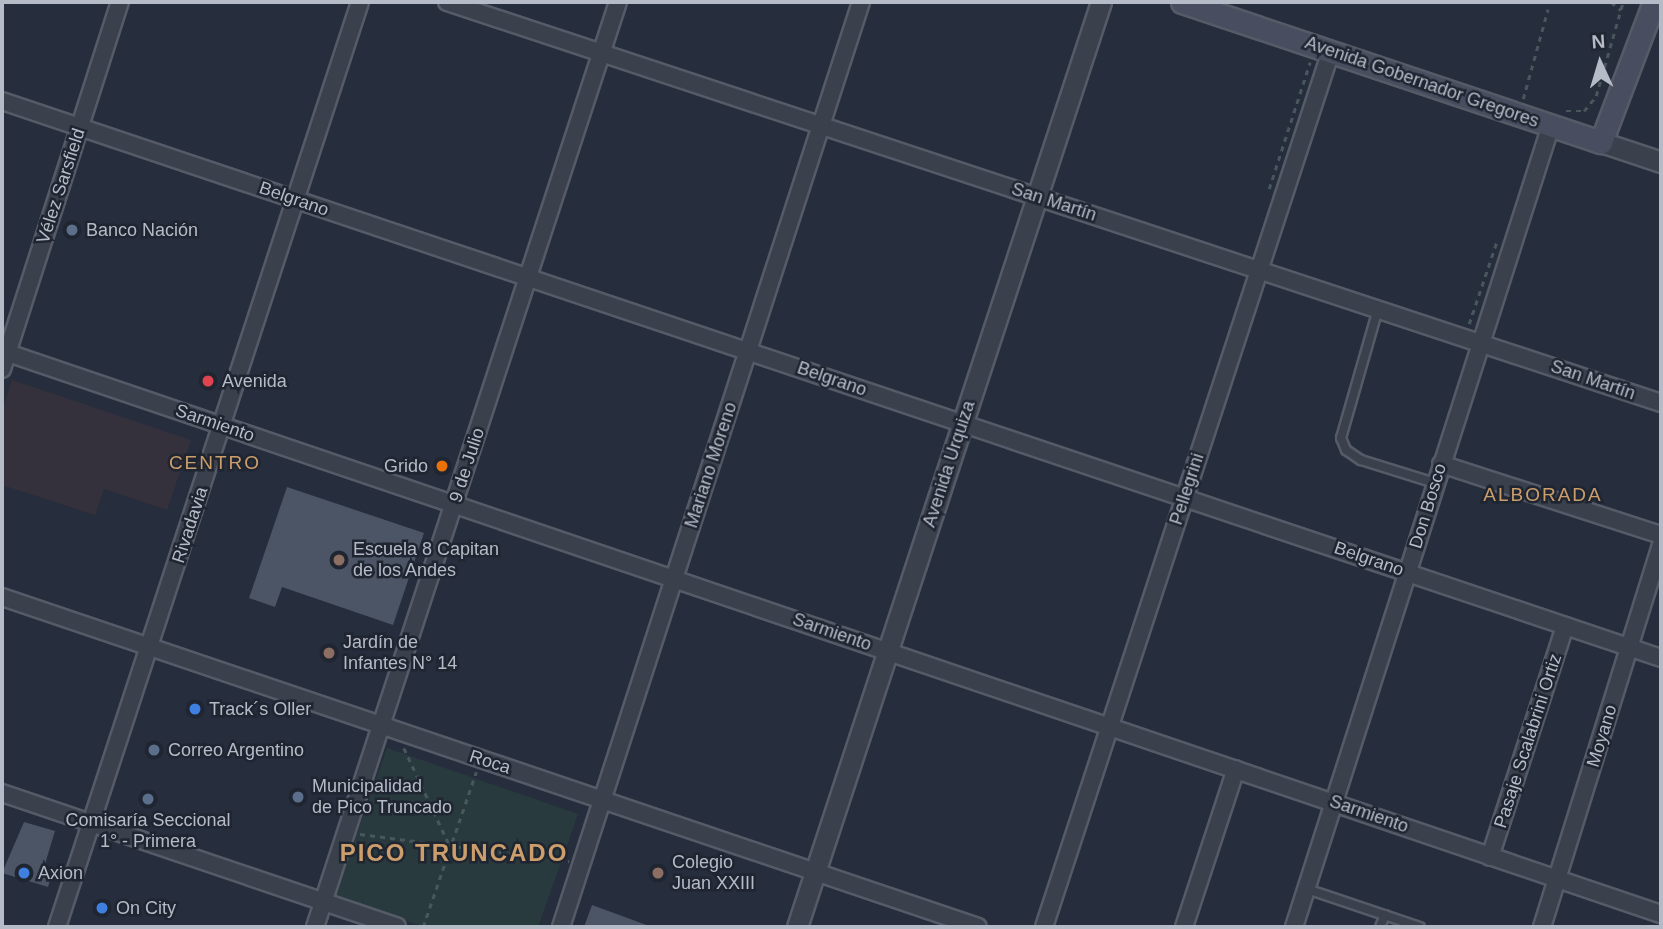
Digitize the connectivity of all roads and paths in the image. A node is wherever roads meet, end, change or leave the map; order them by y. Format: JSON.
{"nodes":[{"id":1,"x":120,"y":2,"type":"edge"},
{"id":2,"x":360,"y":2,"type":"edge"},
{"id":3,"x":447,"y":2,"type":"edge"},
{"id":4,"x":618,"y":2,"type":"edge"},
{"id":5,"x":861,"y":2,"type":"edge"},
{"id":6,"x":1101,"y":2,"type":"edge"},
{"id":7,"x":1182,"y":2,"type":"edge"},
{"id":8,"x":1611,"y":2,"type":"edge"},
{"id":9,"x":1623,"y":2,"type":"edge"},
{"id":10,"x":1654,"y":2,"type":"edge"},
{"id":11,"x":1548,"y":9,"type":"dead end"},
{"id":12,"x":1621,"y":10,"type":"junction"},
{"id":13,"x":1298,"y":40,"type":"junction"},
{"id":14,"x":1331,"y":51,"type":"junction"},
{"id":15,"x":601,"y":53,"type":"junction"},
{"id":16,"x":2,"y":101,"type":"edge"},
{"id":17,"x":1534,"y":102,"type":"dead end"},
{"id":18,"x":1556,"y":118,"type":"junction"},
{"id":19,"x":821,"y":125,"type":"junction"},
{"id":20,"x":80,"y":127,"type":"junction"},
{"id":21,"x":1601,"y":142,"type":"junction"},
{"id":22,"x":1661,"y":162,"type":"edge"},
{"id":23,"x":1037,"y":196,"type":"junction"},
{"id":24,"x":296,"y":200,"type":"junction"},
{"id":25,"x":1266,"y":200,"type":"dead end"},
{"id":26,"x":1500,"y":233,"type":"dead end"},
{"id":27,"x":1259,"y":270,"type":"junction"},
{"id":28,"x":528,"y":277,"type":"junction"},
{"id":29,"x":1378,"y":309,"type":"junction"},
{"id":30,"x":1472,"y":340,"type":"junction"},
{"id":31,"x":748,"y":351,"type":"junction"},
{"id":32,"x":5,"y":352,"type":"edge"},
{"id":33,"x":2,"y":369,"type":"edge"},
{"id":34,"x":1661,"y":404,"type":"edge"},
{"id":35,"x":962,"y":423,"type":"junction"},
{"id":36,"x":222,"y":425,"type":"junction"},
{"id":37,"x":1441,"y":464,"type":"junction"},
{"id":38,"x":1435,"y":483,"type":"junction"},
{"id":39,"x":1185,"y":498,"type":"junction"},
{"id":40,"x":454,"y":504,"type":"junction"},
{"id":41,"x":1661,"y":535,"type":"edge"},
{"id":42,"x":1661,"y":545,"type":"edge"},
{"id":43,"x":1407,"y":572,"type":"junction"},
{"id":44,"x":674,"y":578,"type":"junction"},
{"id":45,"x":2,"y":597,"type":"edge"},
{"id":46,"x":1565,"y":626,"type":"junction"},
{"id":47,"x":151,"y":645,"type":"junction"},
{"id":48,"x":1629,"y":648,"type":"junction"},
{"id":49,"x":888,"y":651,"type":"junction"},
{"id":50,"x":1661,"y":658,"type":"edge"},
{"id":51,"x":1110,"y":726,"type":"junction"},
{"id":52,"x":389,"y":727,"type":"junction"},
{"id":53,"x":481,"y":759,"type":"junction"},
{"id":54,"x":1236,"y":769,"type":"junction"},
{"id":55,"x":2,"y":793,"type":"edge"},
{"id":56,"x":603,"y":799,"type":"junction"},
{"id":57,"x":1336,"y":803,"type":"junction"},
{"id":58,"x":93,"y":823,"type":"junction"},
{"id":59,"x":346,"y":832,"type":"junction"},
{"id":60,"x":450,"y":845,"type":"junction"},
{"id":61,"x":1490,"y":857,"type":"junction"},
{"id":62,"x":582,"y":863,"type":"junction"},
{"id":63,"x":815,"y":872,"type":"junction"},
{"id":64,"x":1558,"y":880,"type":"junction"},
{"id":65,"x":1307,"y":889,"type":"junction"},
{"id":66,"x":324,"y":902,"type":"junction"},
{"id":67,"x":1385,"y":915,"type":"junction"},
{"id":68,"x":1661,"y":915,"type":"edge"},
{"id":69,"x":57,"y":927,"type":"edge"},
{"id":70,"x":315,"y":927,"type":"edge"},
{"id":71,"x":397,"y":927,"type":"edge"},
{"id":72,"x":423,"y":927,"type":"edge"},
{"id":73,"x":561,"y":927,"type":"edge"},
{"id":74,"x":797,"y":927,"type":"edge"},
{"id":75,"x":978,"y":927,"type":"edge"},
{"id":76,"x":1044,"y":927,"type":"edge"},
{"id":77,"x":1184,"y":927,"type":"edge"},
{"id":78,"x":1294,"y":927,"type":"edge"},
{"id":79,"x":1380,"y":927,"type":"edge"},
{"id":80,"x":1420,"y":927,"type":"edge"},
{"id":81,"x":1542,"y":927,"type":"edge"}],
"edges":[{"from":1,"to":20,"type":"street","name":"Vélez Sarsfield"},
{"from":2,"to":24,"type":"street","name":"Rivadavia"},
{"from":3,"to":15,"type":"street","name":"San Martín"},
{"from":4,"to":15,"type":"street","name":"9 de Julio"},
{"from":5,"to":19,"type":"street","name":"Mariano Moreno"},
{"from":6,"to":23,"type":"street","name":"Avenida Urquiza"},
{"from":7,"to":13,"type":"main road","name":"Avenida Gobernador Gregores"},
{"from":8,"to":12,"type":"path"},
{"from":9,"to":12,"type":"path"},
{"from":10,"to":21,"type":"main road"},
{"from":11,"to":17,"type":"path"},
{"from":12,"to":18,"type":"path"},
{"from":13,"to":14,"type":"main road","name":"Avenida Gobernador Gregores"},
{"from":13,"to":25,"type":"path"},
{"from":14,"to":18,"type":"main road","name":"Avenida Gobernador Gregores"},
{"from":14,"to":27,"type":"street","name":"Pellegrini"},
{"from":15,"to":19,"type":"street","name":"San Martín"},
{"from":15,"to":28,"type":"street","name":"9 de Julio"},
{"from":16,"to":20,"type":"street","name":"Belgrano"},
{"from":18,"to":21,"type":"main road","name":"Avenida Gobernador Gregores"},
{"from":18,"to":30,"type":"street","name":"Don Bosco"},
{"from":19,"to":23,"type":"street","name":"San Martín"},
{"from":19,"to":31,"type":"street","name":"Mariano Moreno"},
{"from":20,"to":24,"type":"street","name":"Belgrano"},
{"from":20,"to":32,"type":"street","name":"Vélez Sarsfield"},
{"from":21,"to":22,"type":"street","name":"Avenida Gobernador Gregores"},
{"from":23,"to":27,"type":"street","name":"San Martín"},
{"from":23,"to":35,"type":"street","name":"Avenida Urquiza"},
{"from":24,"to":28,"type":"street","name":"Belgrano"},
{"from":24,"to":36,"type":"street","name":"Rivadavia"},
{"from":26,"to":30,"type":"path"},
{"from":27,"to":29,"type":"street","name":"San Martín"},
{"from":27,"to":39,"type":"street","name":"Pellegrini"},
{"from":28,"to":31,"type":"street","name":"Belgrano"},
{"from":28,"to":40,"type":"street","name":"9 de Julio"},
{"from":29,"to":30,"type":"street","name":"San Martín"},
{"from":29,"to":38,"type":"lane"},
{"from":30,"to":34,"type":"street","name":"San Martín"},
{"from":30,"to":37,"type":"street","name":"Don Bosco"},
{"from":31,"to":35,"type":"street","name":"Belgrano"},
{"from":31,"to":44,"type":"street","name":"Mariano Moreno"},
{"from":32,"to":33,"type":"street","name":"Vélez Sarsfield"},
{"from":32,"to":36,"type":"street","name":"Sarmiento"},
{"from":35,"to":39,"type":"street","name":"Belgrano"},
{"from":35,"to":49,"type":"street","name":"Avenida Urquiza"},
{"from":36,"to":40,"type":"street","name":"Sarmiento"},
{"from":36,"to":47,"type":"street","name":"Rivadavia"},
{"from":37,"to":38,"type":"street","name":"Don Bosco"},
{"from":37,"to":41,"type":"street"},
{"from":38,"to":43,"type":"street","name":"Don Bosco"},
{"from":39,"to":43,"type":"street","name":"Belgrano"},
{"from":39,"to":51,"type":"street","name":"Pellegrini"},
{"from":40,"to":44,"type":"street","name":"Sarmiento"},
{"from":40,"to":52,"type":"street","name":"9 de Julio"},
{"from":42,"to":48,"type":"street","name":"Moyano"},
{"from":43,"to":46,"type":"street","name":"Belgrano"},
{"from":43,"to":57,"type":"street","name":"Don Bosco"},
{"from":44,"to":49,"type":"street","name":"Sarmiento"},
{"from":44,"to":56,"type":"street","name":"Mariano Moreno"},
{"from":45,"to":47,"type":"street","name":"Roca"},
{"from":46,"to":48,"type":"street","name":"Belgrano"},
{"from":46,"to":61,"type":"street","name":"Pasaje Scalabrini Ortiz"},
{"from":47,"to":52,"type":"street","name":"Roca"},
{"from":47,"to":58,"type":"street","name":"Rivadavia"},
{"from":48,"to":50,"type":"street","name":"Belgrano"},
{"from":48,"to":64,"type":"street","name":"Moyano"},
{"from":49,"to":51,"type":"street","name":"Sarmiento"},
{"from":49,"to":63,"type":"street","name":"Avenida Urquiza"},
{"from":51,"to":54,"type":"street","name":"Sarmiento"},
{"from":51,"to":76,"type":"street","name":"Pellegrini"},
{"from":52,"to":53,"type":"street","name":"Roca"},
{"from":52,"to":59,"type":"street","name":"9 de Julio"},
{"from":52,"to":60,"type":"path"},
{"from":53,"to":56,"type":"street","name":"Roca"},
{"from":53,"to":60,"type":"path"},
{"from":54,"to":57,"type":"street","name":"Sarmiento"},
{"from":54,"to":77,"type":"street"},
{"from":55,"to":58,"type":"street"},
{"from":56,"to":62,"type":"street","name":"Mariano Moreno"},
{"from":56,"to":63,"type":"street","name":"Roca"},
{"from":57,"to":61,"type":"street","name":"Sarmiento"},
{"from":57,"to":65,"type":"street","name":"Don Bosco"},
{"from":58,"to":66,"type":"street"},
{"from":58,"to":69,"type":"street","name":"Rivadavia"},
{"from":59,"to":60,"type":"path"},
{"from":59,"to":66,"type":"street","name":"9 de Julio"},
{"from":60,"to":62,"type":"path"},
{"from":60,"to":72,"type":"path"},
{"from":61,"to":64,"type":"street","name":"Sarmiento"},
{"from":62,"to":73,"type":"street","name":"Mariano Moreno"},
{"from":63,"to":74,"type":"street","name":"Avenida Urquiza"},
{"from":63,"to":75,"type":"street","name":"Roca"},
{"from":64,"to":68,"type":"street","name":"Sarmiento"},
{"from":64,"to":81,"type":"street","name":"Moyano"},
{"from":65,"to":67,"type":"lane"},
{"from":65,"to":78,"type":"street","name":"Don Bosco"},
{"from":66,"to":70,"type":"street","name":"9 de Julio"},
{"from":66,"to":71,"type":"street"},
{"from":67,"to":79,"type":"lane"},
{"from":67,"to":80,"type":"lane"}]}
